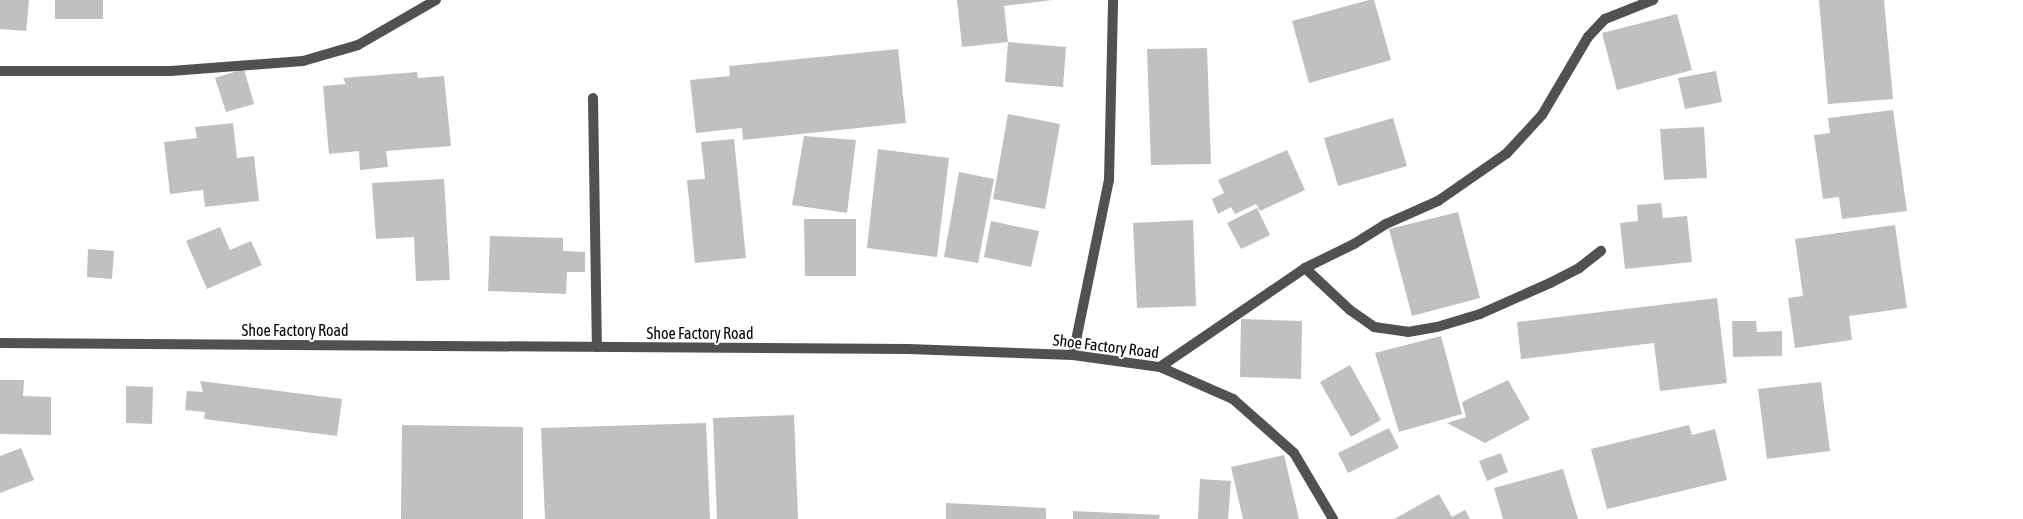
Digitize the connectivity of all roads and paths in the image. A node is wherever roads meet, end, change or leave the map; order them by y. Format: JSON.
{"nodes":[{"id":1,"x":436,"y":0,"type":"edge"},
{"id":2,"x":1114,"y":0,"type":"edge"},
{"id":3,"x":1653,"y":0,"type":"edge"},
{"id":4,"x":0,"y":71,"type":"edge"},
{"id":5,"x":593,"y":98,"type":"dead end"},
{"id":6,"x":1602,"y":251,"type":"dead end"},
{"id":7,"x":1305,"y":268,"type":"junction"},
{"id":8,"x":0,"y":343,"type":"edge"},
{"id":9,"x":597,"y":347,"type":"junction"},
{"id":10,"x":1073,"y":355,"type":"junction"},
{"id":11,"x":1160,"y":367,"type":"junction"},
{"id":12,"x":1334,"y":519,"type":"edge"}],
"edges":[{"from":1,"to":4,"type":"street"},
{"from":2,"to":10,"type":"street"},
{"from":3,"to":7,"type":"street"},
{"from":5,"to":9,"type":"street"},
{"from":6,"to":7,"type":"street"},
{"from":7,"to":11,"type":"street"},
{"from":8,"to":9,"type":"street","name":"Shoe Factory Road"},
{"from":9,"to":10,"type":"street","name":"Shoe Factory Road"},
{"from":10,"to":11,"type":"street","name":"Shoe Factory Road"},
{"from":11,"to":12,"type":"street","name":"Shoe Factory Road"}]}
